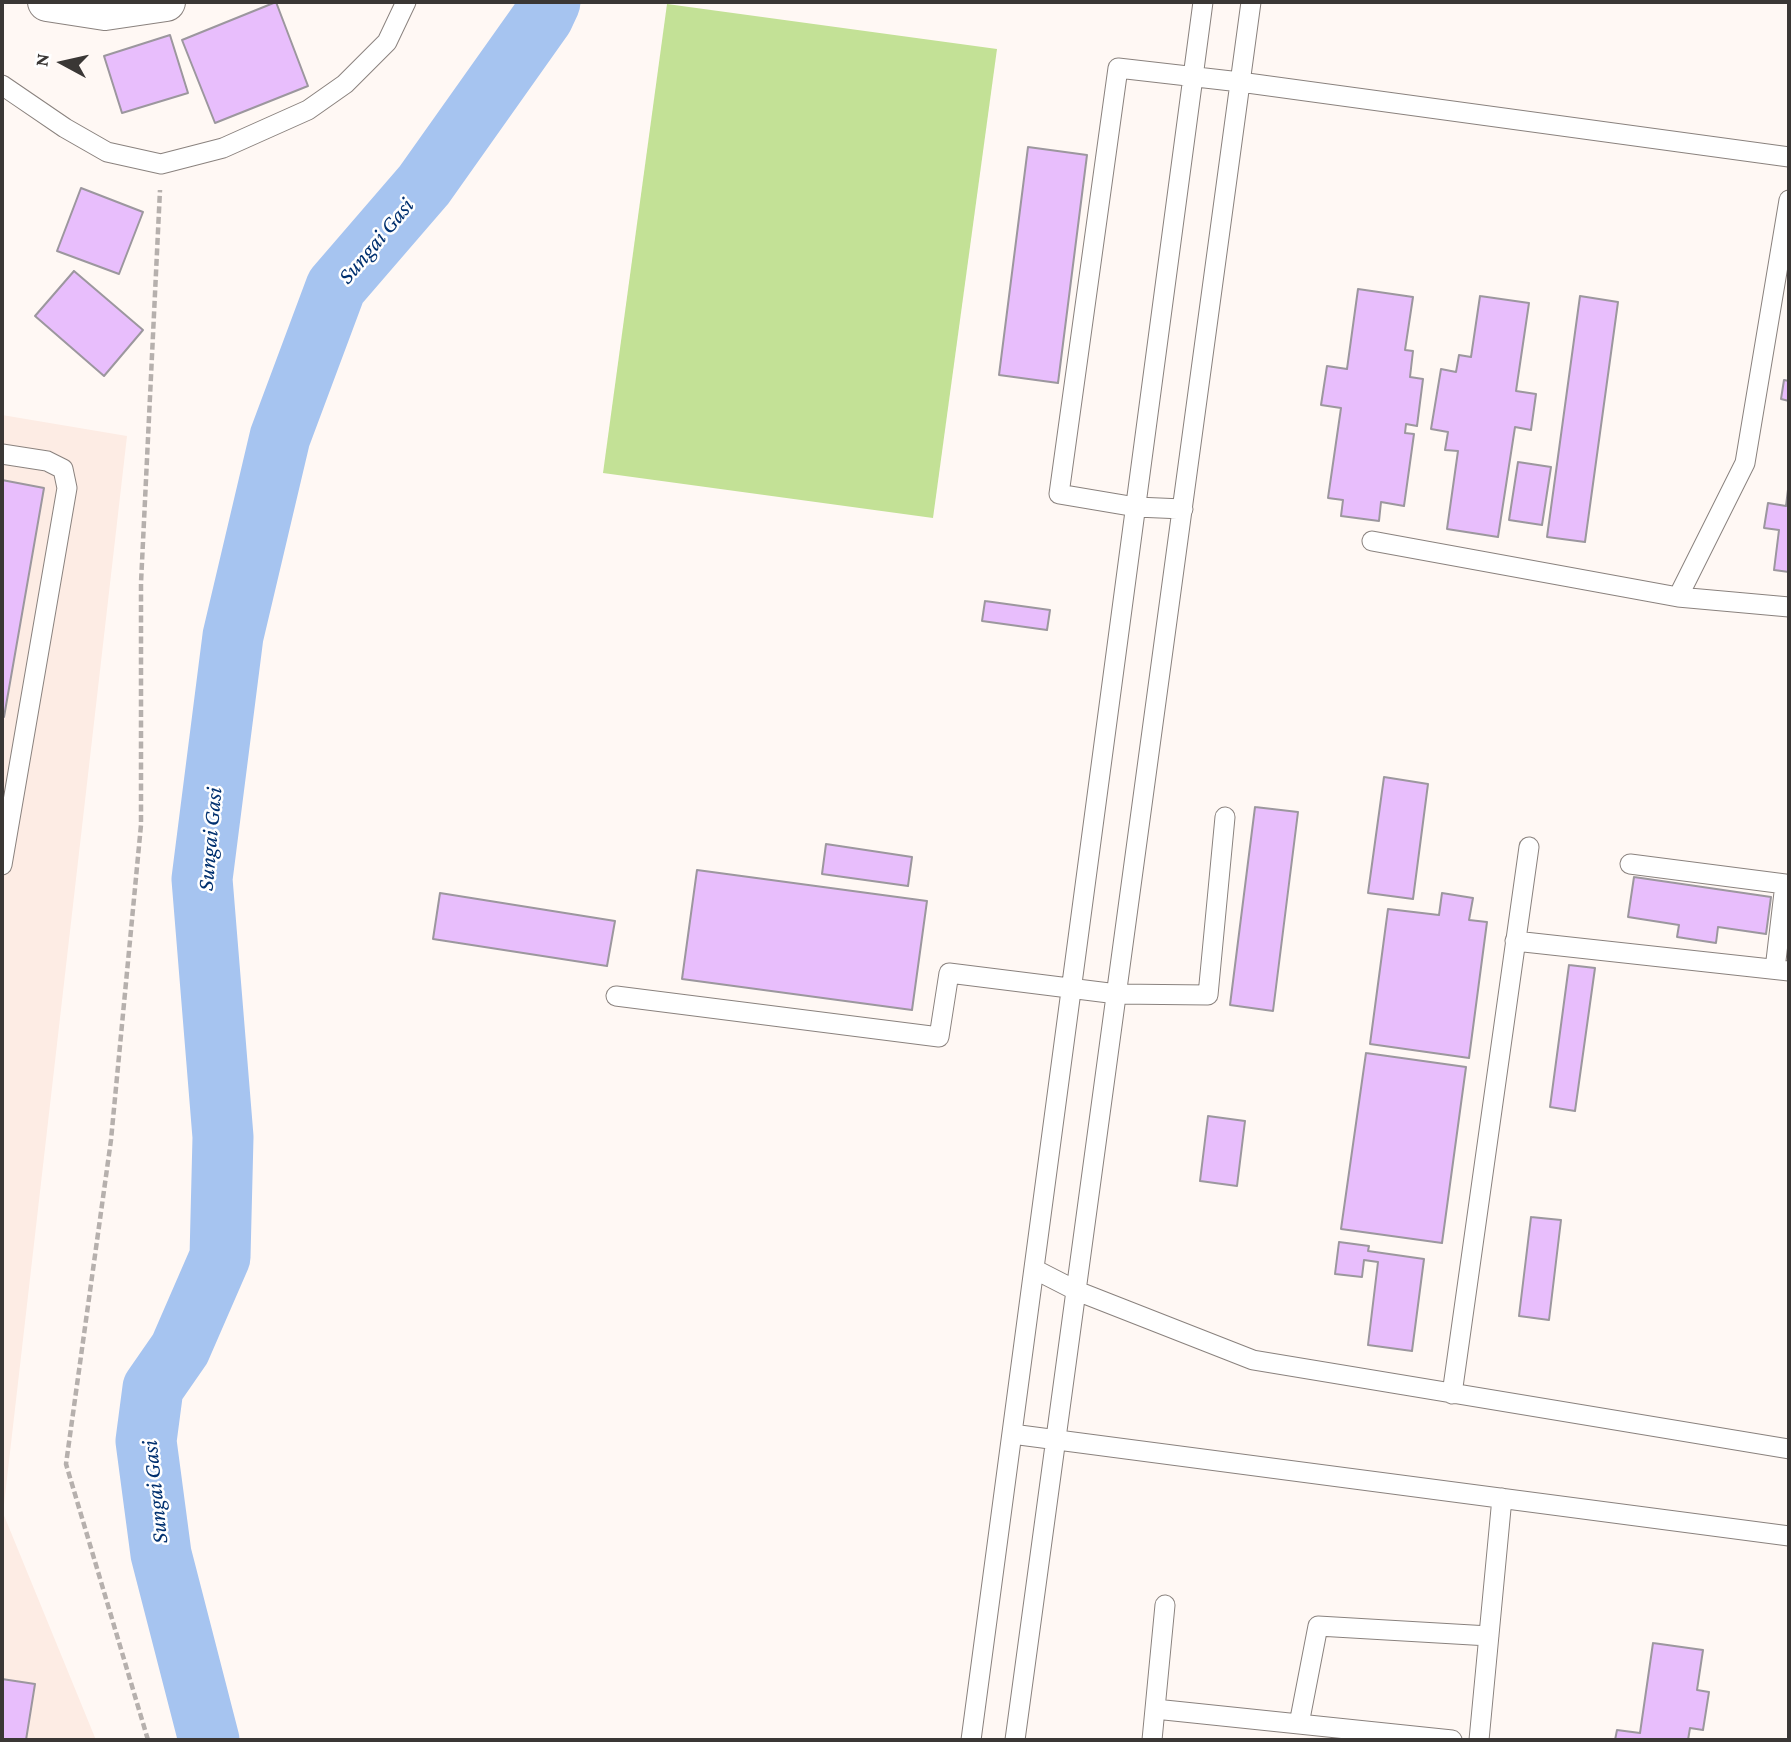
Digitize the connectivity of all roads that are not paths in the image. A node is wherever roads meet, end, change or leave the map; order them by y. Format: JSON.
{"nodes":[{"id":1,"x":47,"y":2,"type":"edge"},
{"id":2,"x":166,"y":2,"type":"edge"},
{"id":3,"x":406,"y":2,"type":"edge"},
{"id":4,"x":1203,"y":2,"type":"edge"},
{"id":5,"x":1251,"y":2,"type":"edge"},
{"id":6,"x":1193,"y":78,"type":"junction"},
{"id":7,"x":1240,"y":82,"type":"junction"},
{"id":8,"x":2,"y":85,"type":"edge"},
{"id":9,"x":1789,"y":157,"type":"edge"},
{"id":10,"x":1789,"y":200,"type":"edge"},
{"id":11,"x":2,"y":454,"type":"edge"},
{"id":12,"x":1136,"y":508,"type":"junction"},
{"id":13,"x":1183,"y":509,"type":"junction"},
{"id":14,"x":1372,"y":541,"type":"dead end"},
{"id":15,"x":1678,"y":597,"type":"junction"},
{"id":16,"x":1789,"y":607,"type":"edge"},
{"id":17,"x":1225,"y":817,"type":"dead end"},
{"id":18,"x":1529,"y":846,"type":"dead end"},
{"id":19,"x":1630,"y":864,"type":"dead end"},
{"id":20,"x":2,"y":865,"type":"edge"},
{"id":21,"x":1787,"y":884,"type":"edge"},
{"id":22,"x":1515,"y":941,"type":"junction"},
{"id":23,"x":1782,"y":970,"type":"edge"},
{"id":24,"x":1072,"y":989,"type":"junction"},
{"id":25,"x":1117,"y":994,"type":"junction"},
{"id":26,"x":616,"y":996,"type":"dead end"},
{"id":27,"x":1034,"y":1269,"type":"junction"},
{"id":28,"x":1077,"y":1291,"type":"junction"},
{"id":29,"x":1452,"y":1394,"type":"junction"},
{"id":30,"x":1012,"y":1434,"type":"junction"},
{"id":31,"x":1057,"y":1439,"type":"junction"},
{"id":32,"x":1789,"y":1449,"type":"edge"},
{"id":33,"x":1502,"y":1498,"type":"junction"},
{"id":34,"x":1789,"y":1536,"type":"edge"},
{"id":35,"x":1165,"y":1605,"type":"dead end"},
{"id":36,"x":1489,"y":1636,"type":"junction"},
{"id":37,"x":1155,"y":1709,"type":"junction"},
{"id":38,"x":1300,"y":1724,"type":"junction"},
{"id":39,"x":971,"y":1740,"type":"edge"},
{"id":40,"x":1015,"y":1740,"type":"edge"},
{"id":41,"x":1152,"y":1740,"type":"edge"},
{"id":42,"x":1452,"y":1740,"type":"edge"},
{"id":43,"x":1479,"y":1740,"type":"edge"}],
"edges":[{"from":1,"to":2,"type":"main road"},
{"from":3,"to":8,"type":"lane"},
{"from":4,"to":6,"type":"lane"},
{"from":5,"to":7,"type":"lane"},
{"from":6,"to":7,"type":"lane"},
{"from":6,"to":12,"type":"lane"},
{"from":6,"to":12,"type":"lane"},
{"from":7,"to":9,"type":"lane"},
{"from":7,"to":13,"type":"lane"},
{"from":10,"to":15,"type":"lane"},
{"from":11,"to":20,"type":"lane"},
{"from":12,"to":13,"type":"lane"},
{"from":12,"to":24,"type":"lane"},
{"from":13,"to":25,"type":"lane"},
{"from":14,"to":15,"type":"lane"},
{"from":15,"to":16,"type":"lane"},
{"from":17,"to":25,"type":"lane"},
{"from":18,"to":22,"type":"lane"},
{"from":19,"to":21,"type":"lane"},
{"from":21,"to":23,"type":"lane"},
{"from":22,"to":23,"type":"lane"},
{"from":22,"to":29,"type":"lane"},
{"from":24,"to":25,"type":"lane"},
{"from":24,"to":26,"type":"lane"},
{"from":24,"to":27,"type":"lane"},
{"from":25,"to":28,"type":"lane"},
{"from":27,"to":28,"type":"lane"},
{"from":27,"to":30,"type":"lane"},
{"from":28,"to":29,"type":"lane"},
{"from":28,"to":31,"type":"lane"},
{"from":29,"to":32,"type":"lane"},
{"from":30,"to":31,"type":"lane"},
{"from":30,"to":39,"type":"lane"},
{"from":31,"to":33,"type":"lane"},
{"from":31,"to":40,"type":"lane"},
{"from":33,"to":34,"type":"lane"},
{"from":33,"to":36,"type":"lane"},
{"from":35,"to":37,"type":"lane"},
{"from":36,"to":38,"type":"lane"},
{"from":36,"to":43,"type":"lane"},
{"from":37,"to":38,"type":"lane"},
{"from":37,"to":41,"type":"lane"},
{"from":38,"to":42,"type":"lane"}]}
